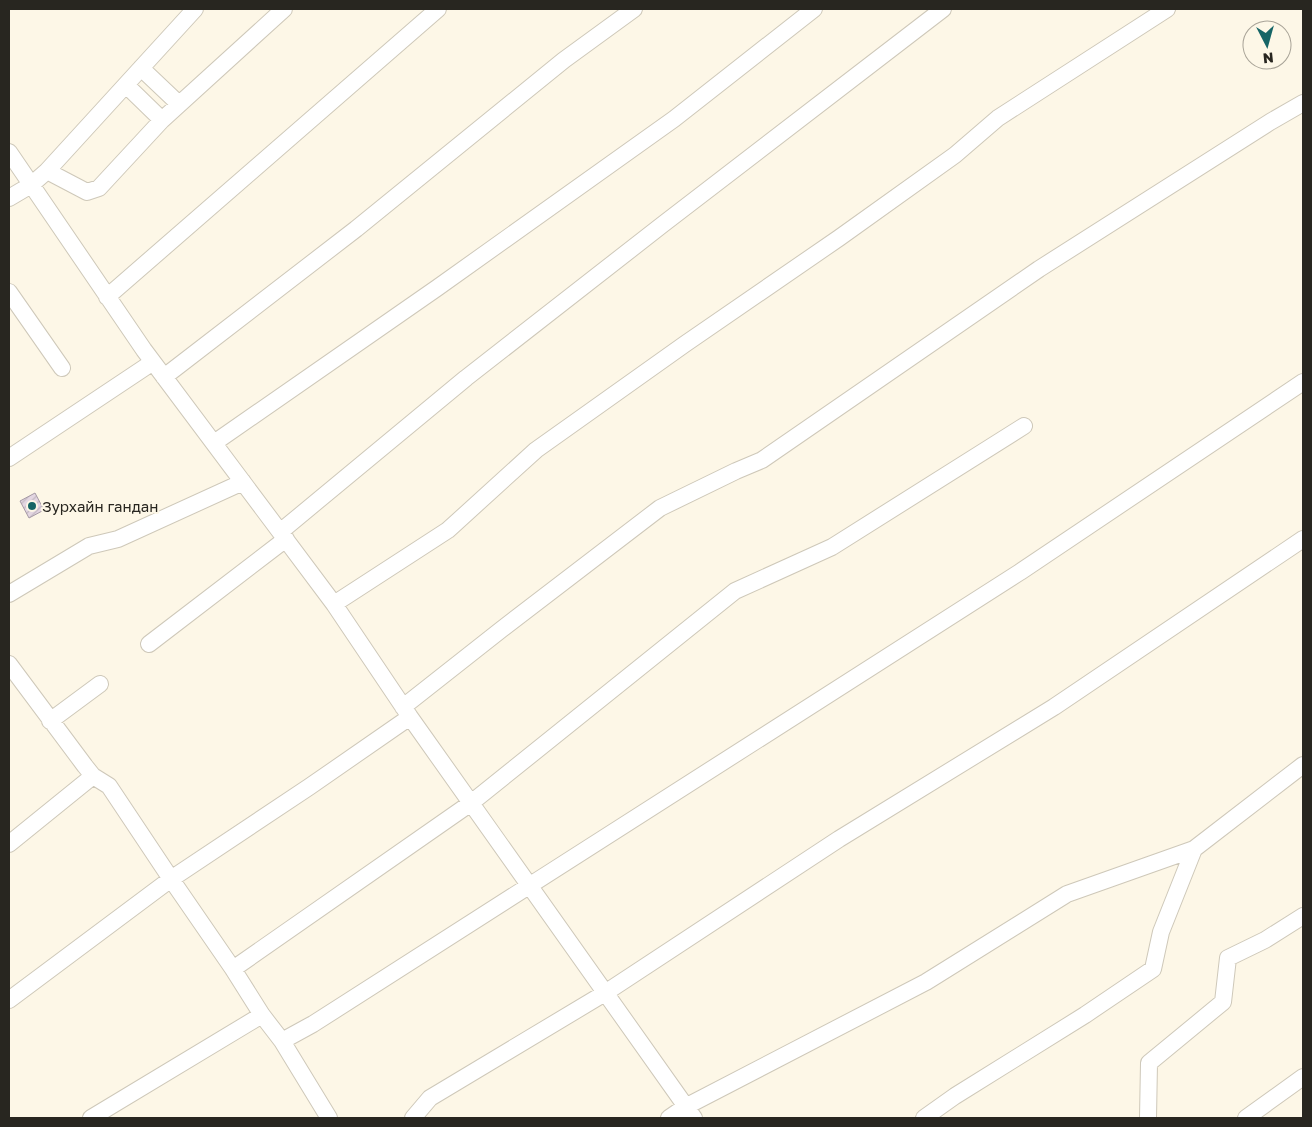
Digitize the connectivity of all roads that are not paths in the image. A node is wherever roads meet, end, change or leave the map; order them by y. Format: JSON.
{"nodes":[{"id":1,"x":195,"y":9,"type":"edge"},
{"id":2,"x":284,"y":9,"type":"edge"},
{"id":3,"x":438,"y":9,"type":"edge"},
{"id":4,"x":634,"y":9,"type":"edge"},
{"id":5,"x":814,"y":9,"type":"edge"},
{"id":6,"x":944,"y":9,"type":"edge"},
{"id":7,"x":1167,"y":9,"type":"edge"},
{"id":8,"x":142,"y":68,"type":"junction"},
{"id":9,"x":126,"y":85,"type":"junction"},
{"id":10,"x":1303,"y":103,"type":"edge"},
{"id":11,"x":179,"y":104,"type":"junction"},
{"id":12,"x":162,"y":120,"type":"junction"},
{"id":13,"x":9,"y":152,"type":"edge"},
{"id":14,"x":47,"y":172,"type":"junction"},
{"id":15,"x":31,"y":185,"type":"junction"},
{"id":16,"x":9,"y":198,"type":"edge"},
{"id":17,"x":9,"y":292,"type":"edge"},
{"id":18,"x":107,"y":296,"type":"junction"},
{"id":19,"x":153,"y":362,"type":"junction"},
{"id":20,"x":62,"y":368,"type":"dead end"},
{"id":21,"x":164,"y":377,"type":"junction"},
{"id":22,"x":1303,"y":382,"type":"edge"},
{"id":23,"x":1024,"y":426,"type":"dead end"},
{"id":24,"x":214,"y":443,"type":"junction"},
{"id":25,"x":9,"y":458,"type":"edge"},
{"id":26,"x":243,"y":482,"type":"junction"},
{"id":27,"x":283,"y":535,"type":"junction"},
{"id":28,"x":1303,"y":539,"type":"edge"},
{"id":29,"x":9,"y":594,"type":"edge"},
{"id":30,"x":334,"y":604,"type":"junction"},
{"id":31,"x":149,"y":644,"type":"dead end"},
{"id":32,"x":9,"y":664,"type":"edge"},
{"id":33,"x":100,"y":684,"type":"dead end"},
{"id":34,"x":407,"y":712,"type":"junction"},
{"id":35,"x":50,"y":722,"type":"junction"},
{"id":36,"x":1303,"y":765,"type":"edge"},
{"id":37,"x":93,"y":776,"type":"junction"},
{"id":38,"x":471,"y":803,"type":"junction"},
{"id":39,"x":9,"y":844,"type":"edge"},
{"id":40,"x":1194,"y":849,"type":"junction"},
{"id":41,"x":170,"y":880,"type":"junction"},
{"id":42,"x":530,"y":886,"type":"junction"},
{"id":43,"x":1303,"y":916,"type":"edge"},
{"id":44,"x":233,"y":969,"type":"junction"},
{"id":45,"x":605,"y":993,"type":"junction"},
{"id":46,"x":9,"y":1000,"type":"edge"},
{"id":47,"x":262,"y":1015,"type":"junction"},
{"id":48,"x":282,"y":1041,"type":"junction"},
{"id":49,"x":1303,"y":1077,"type":"edge"},
{"id":50,"x":689,"y":1113,"type":"edge"},
{"id":51,"x":91,"y":1118,"type":"edge"},
{"id":52,"x":329,"y":1118,"type":"edge"},
{"id":53,"x":414,"y":1118,"type":"edge"},
{"id":54,"x":669,"y":1118,"type":"edge"},
{"id":55,"x":924,"y":1118,"type":"edge"},
{"id":56,"x":1148,"y":1118,"type":"edge"},
{"id":57,"x":1246,"y":1118,"type":"edge"}],
"edges":[{"from":1,"to":8,"type":"street"},
{"from":2,"to":11,"type":"street"},
{"from":3,"to":18,"type":"street"},
{"from":4,"to":21,"type":"street"},
{"from":5,"to":24,"type":"street"},
{"from":6,"to":27,"type":"street"},
{"from":7,"to":30,"type":"street"},
{"from":8,"to":9,"type":"street"},
{"from":8,"to":11,"type":"street"},
{"from":9,"to":12,"type":"street"},
{"from":9,"to":14,"type":"street"},
{"from":10,"to":34,"type":"street"},
{"from":11,"to":12,"type":"street"},
{"from":12,"to":14,"type":"street"},
{"from":13,"to":15,"type":"street"},
{"from":14,"to":15,"type":"street"},
{"from":15,"to":16,"type":"street"},
{"from":15,"to":18,"type":"street"},
{"from":17,"to":20,"type":"street"},
{"from":18,"to":19,"type":"street"},
{"from":19,"to":21,"type":"street"},
{"from":19,"to":25,"type":"street"},
{"from":21,"to":24,"type":"street"},
{"from":22,"to":42,"type":"street"},
{"from":23,"to":38,"type":"street"},
{"from":24,"to":26,"type":"street"},
{"from":26,"to":27,"type":"street"},
{"from":26,"to":29,"type":"street"},
{"from":27,"to":30,"type":"street"},
{"from":27,"to":31,"type":"street"},
{"from":28,"to":45,"type":"street"},
{"from":30,"to":34,"type":"street"},
{"from":32,"to":35,"type":"street"},
{"from":33,"to":35,"type":"street"},
{"from":34,"to":38,"type":"street"},
{"from":34,"to":41,"type":"street"},
{"from":35,"to":37,"type":"street"},
{"from":36,"to":40,"type":"street"},
{"from":37,"to":39,"type":"street"},
{"from":37,"to":41,"type":"street"},
{"from":38,"to":42,"type":"street"},
{"from":38,"to":44,"type":"street"},
{"from":40,"to":50,"type":"street"},
{"from":40,"to":55,"type":"street"},
{"from":41,"to":44,"type":"street"},
{"from":41,"to":46,"type":"street"},
{"from":42,"to":45,"type":"street"},
{"from":42,"to":48,"type":"street"},
{"from":43,"to":56,"type":"street"},
{"from":44,"to":47,"type":"street"},
{"from":45,"to":50,"type":"street"},
{"from":45,"to":53,"type":"street"},
{"from":47,"to":48,"type":"street"},
{"from":47,"to":51,"type":"street"},
{"from":48,"to":52,"type":"street"},
{"from":49,"to":57,"type":"street"},
{"from":50,"to":54,"type":"street"}]}
